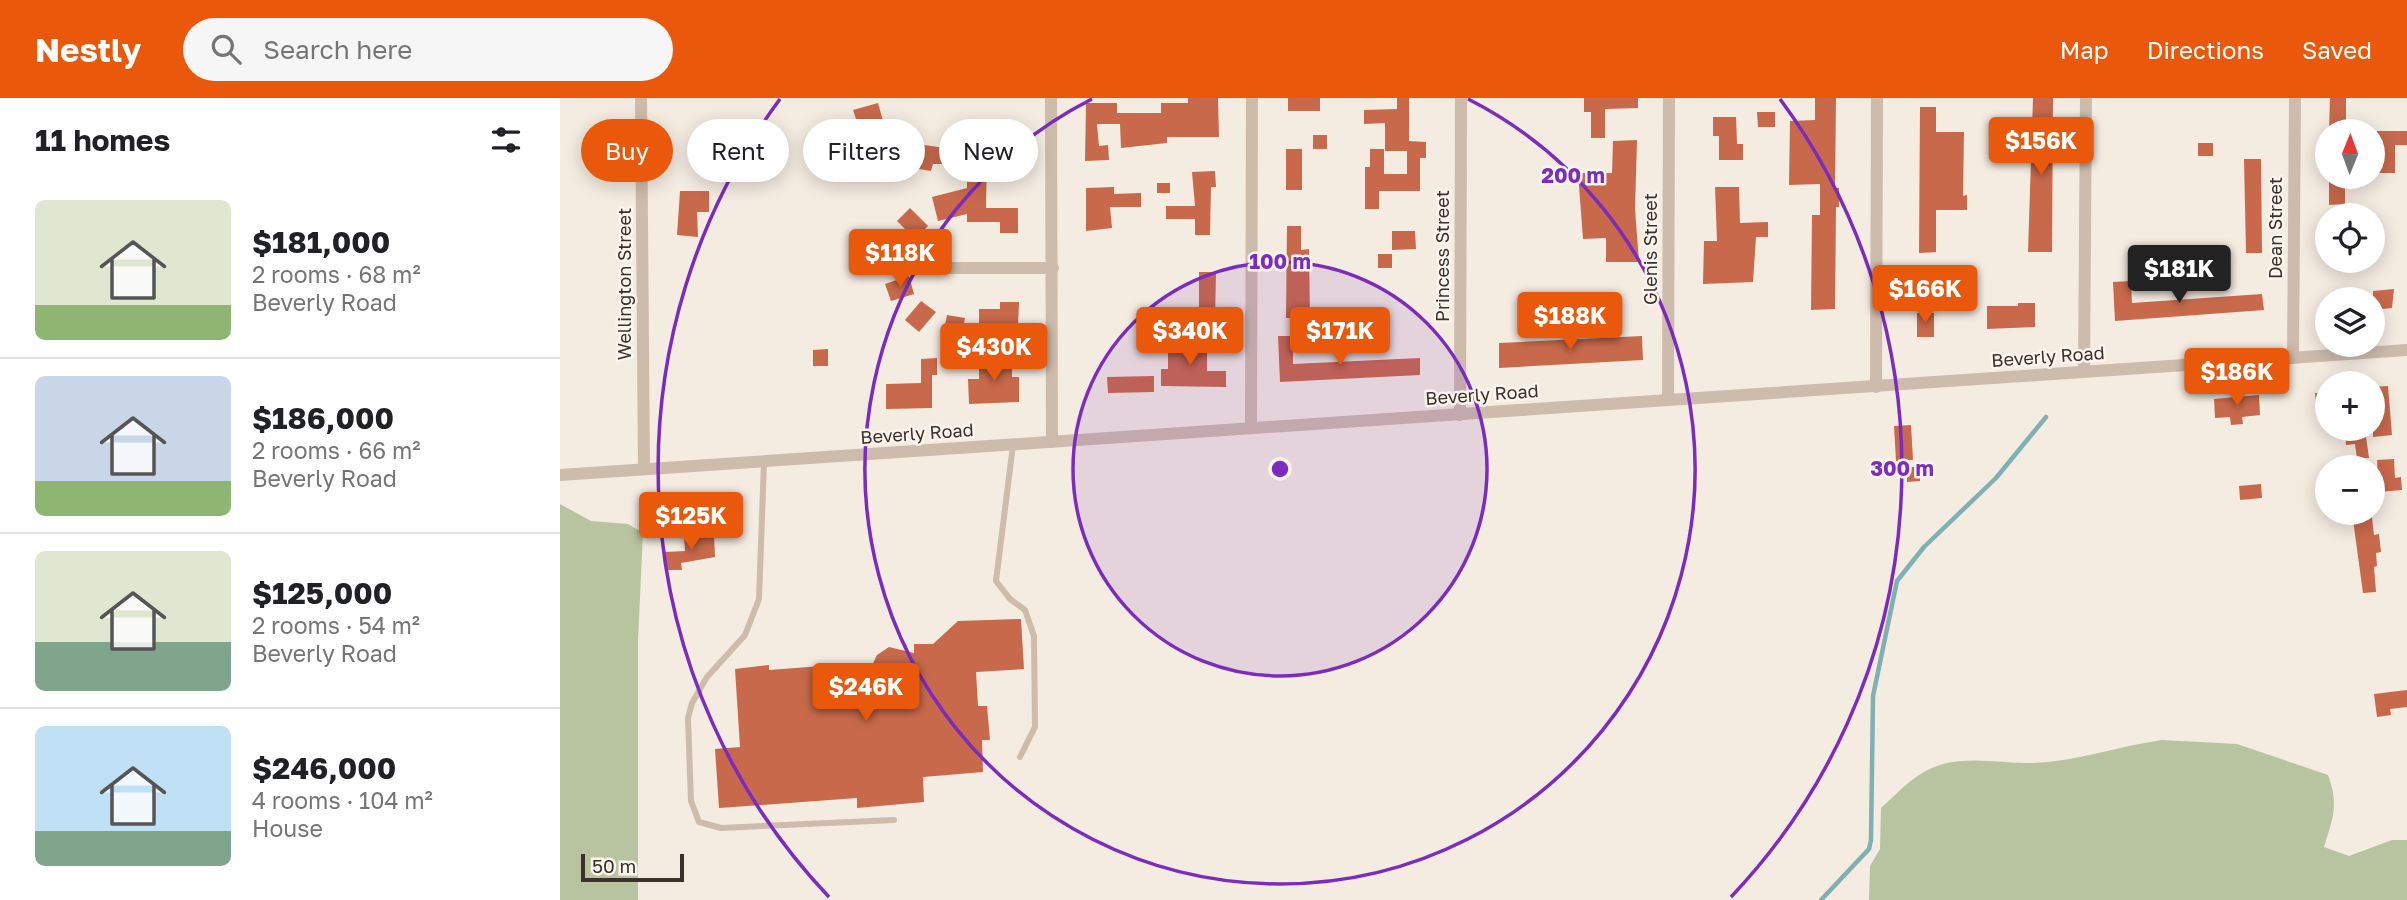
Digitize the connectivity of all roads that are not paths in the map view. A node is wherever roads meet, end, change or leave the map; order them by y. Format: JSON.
{"nodes":[{"id":1,"x":641,"y":98,"type":"edge"},
{"id":2,"x":1051,"y":98,"type":"edge"},
{"id":3,"x":1252,"y":98,"type":"edge"},
{"id":4,"x":1461,"y":98,"type":"edge"},
{"id":5,"x":1669,"y":98,"type":"edge"},
{"id":6,"x":1877,"y":98,"type":"edge"},
{"id":7,"x":2086,"y":98,"type":"edge"},
{"id":8,"x":2295,"y":98,"type":"edge"},
{"id":9,"x":935,"y":268,"type":"dead end"},
{"id":10,"x":1053,"y":268,"type":"junction"},
{"id":11,"x":2407,"y":349,"type":"edge"},
{"id":12,"x":2293,"y":358,"type":"junction"},
{"id":13,"x":2084,"y":372,"type":"junction"},
{"id":14,"x":1876,"y":387,"type":"junction"},
{"id":15,"x":1668,"y":399,"type":"junction"},
{"id":16,"x":1460,"y":415,"type":"junction"},
{"id":17,"x":1251,"y":428,"type":"junction"},
{"id":18,"x":1052,"y":442,"type":"junction"},
{"id":19,"x":1013,"y":444,"type":"junction"},
{"id":20,"x":764,"y":461,"type":"junction"},
{"id":21,"x":644,"y":469,"type":"junction"},
{"id":22,"x":560,"y":475,"type":"edge"},
{"id":23,"x":1020,"y":757,"type":"dead end"},
{"id":24,"x":894,"y":820,"type":"dead end"}],
"edges":[{"from":1,"to":21,"type":"street","name":"Wellington Street"},
{"from":2,"to":10,"type":"street"},
{"from":3,"to":17,"type":"street"},
{"from":4,"to":16,"type":"street","name":"Princess Street"},
{"from":5,"to":15,"type":"street","name":"Glenis Street"},
{"from":6,"to":14,"type":"street"},
{"from":7,"to":13,"type":"street"},
{"from":8,"to":12,"type":"street","name":"Dean Street"},
{"from":9,"to":10,"type":"street"},
{"from":10,"to":18,"type":"street"},
{"from":11,"to":12,"type":"street","name":"Beverly Road"},
{"from":12,"to":13,"type":"street","name":"Beverly Road"},
{"from":13,"to":14,"type":"street","name":"Beverly Road"},
{"from":14,"to":15,"type":"street","name":"Beverly Road"},
{"from":15,"to":16,"type":"street","name":"Beverly Road"},
{"from":16,"to":17,"type":"street","name":"Beverly Road"},
{"from":17,"to":18,"type":"street","name":"Beverly Road"},
{"from":18,"to":19,"type":"street","name":"Beverly Road"},
{"from":19,"to":20,"type":"street","name":"Beverly Road"},
{"from":19,"to":23,"type":"lane"},
{"from":20,"to":21,"type":"street","name":"Beverly Road"},
{"from":20,"to":24,"type":"lane"},
{"from":21,"to":22,"type":"street","name":"Beverly Road"}]}
